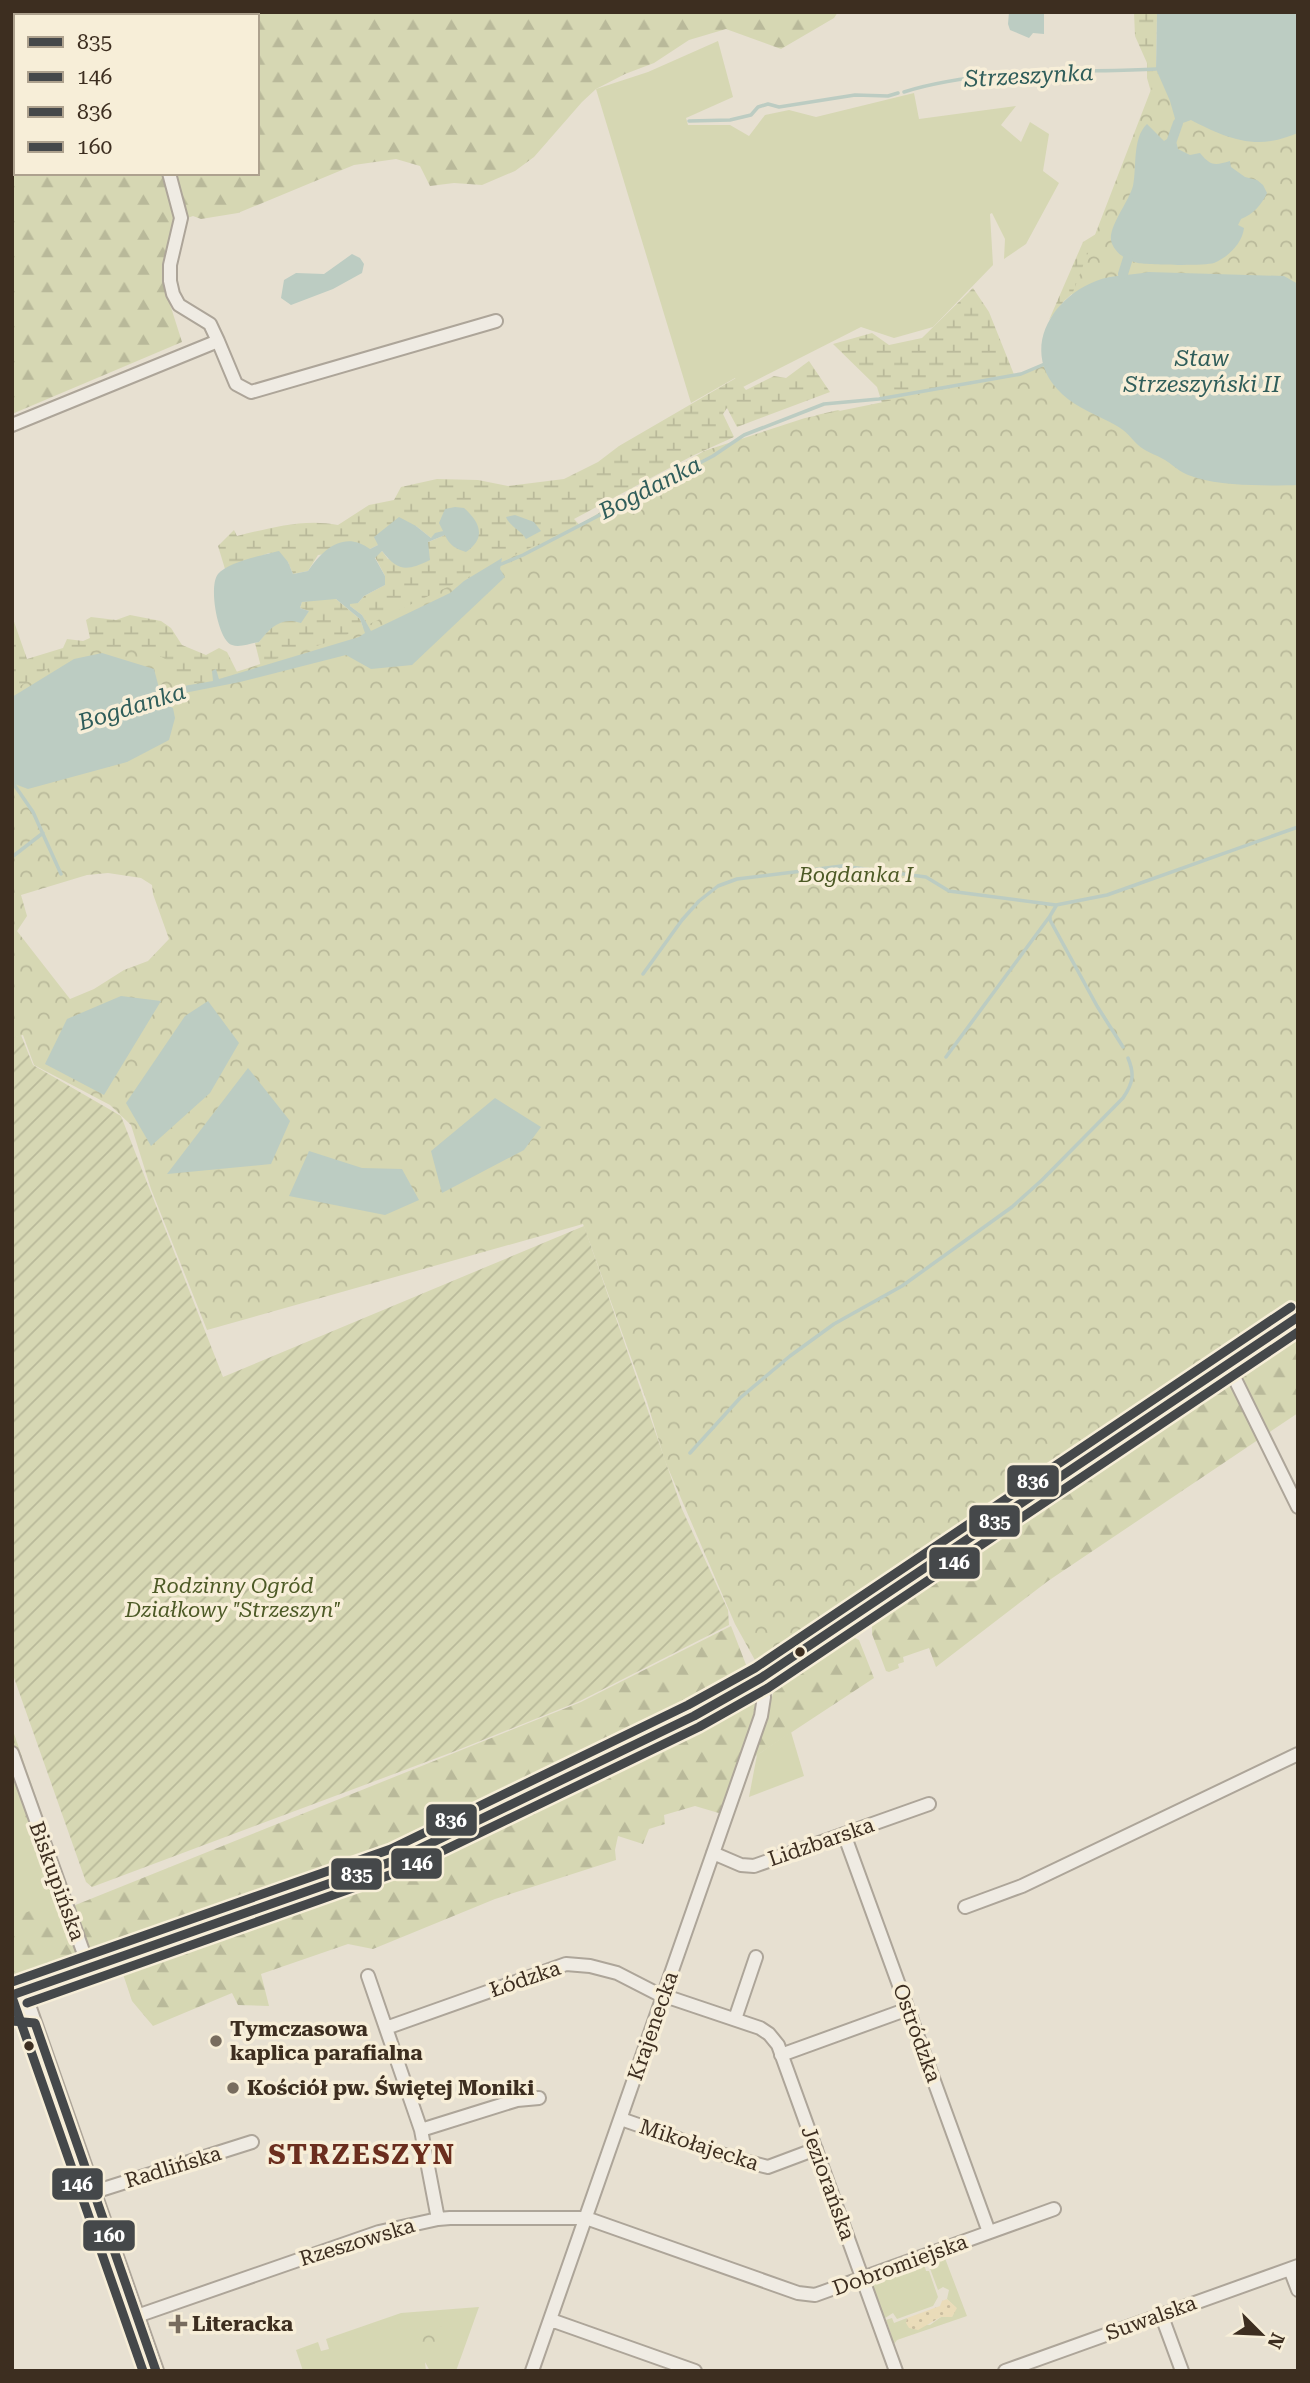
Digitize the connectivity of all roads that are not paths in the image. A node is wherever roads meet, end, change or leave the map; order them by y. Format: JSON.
{"nodes":[{"id":1,"x":170,"y":175,"type":"edge"},
{"id":2,"x":496,"y":321,"type":"dead end"},
{"id":3,"x":218,"y":341,"type":"junction"},
{"id":4,"x":12,"y":425,"type":"edge"},
{"id":5,"x":1298,"y":1317,"type":"edge"},
{"id":6,"x":1228,"y":1364,"type":"junction"},
{"id":7,"x":1298,"y":1507,"type":"edge"},
{"id":8,"x":761,"y":1678,"type":"junction"},
{"id":9,"x":12,"y":1753,"type":"edge"},
{"id":10,"x":1298,"y":1754,"type":"edge"},
{"id":11,"x":929,"y":1804,"type":"dead end"},
{"id":12,"x":844,"y":1834,"type":"junction"},
{"id":13,"x":713,"y":1853,"type":"junction"},
{"id":14,"x":965,"y":1908,"type":"dead end"},
{"id":15,"x":756,"y":1957,"type":"dead end"},
{"id":16,"x":89,"y":1968,"type":"junction"},
{"id":17,"x":368,"y":1976,"type":"dead end"},
{"id":18,"x":18,"y":1993,"type":"edge"},
{"id":19,"x":664,"y":1996,"type":"junction"},
{"id":20,"x":908,"y":2009,"type":"junction"},
{"id":21,"x":735,"y":2019,"type":"junction"},
{"id":22,"x":386,"y":2028,"type":"junction"},
{"id":23,"x":781,"y":2055,"type":"junction"},
{"id":24,"x":539,"y":2098,"type":"dead end"},
{"id":25,"x":621,"y":2119,"type":"junction"},
{"id":26,"x":421,"y":2130,"type":"junction"},
{"id":27,"x":252,"y":2142,"type":"dead end"},
{"id":28,"x":817,"y":2149,"type":"junction"},
{"id":29,"x":94,"y":2192,"type":"junction"},
{"id":30,"x":1054,"y":2209,"type":"dead end"},
{"id":31,"x":586,"y":2218,"type":"junction"},
{"id":32,"x":438,"y":2219,"type":"junction"},
{"id":33,"x":989,"y":2232,"type":"junction"},
{"id":34,"x":1294,"y":2267,"type":"edge"},
{"id":35,"x":862,"y":2278,"type":"junction"},
{"id":36,"x":1298,"y":2290,"type":"edge"},
{"id":37,"x":1161,"y":2314,"type":"junction"},
{"id":38,"x":137,"y":2316,"type":"junction"},
{"id":39,"x":551,"y":2320,"type":"junction"},
{"id":40,"x":1037,"y":2365,"type":"edge"},
{"id":41,"x":156,"y":2371,"type":"edge"},
{"id":42,"x":532,"y":2371,"type":"edge"},
{"id":43,"x":695,"y":2371,"type":"edge"},
{"id":44,"x":896,"y":2371,"type":"edge"},
{"id":45,"x":1005,"y":2371,"type":"edge"},
{"id":46,"x":1182,"y":2371,"type":"edge"}],
"edges":[{"from":1,"to":3,"type":"street"},
{"from":2,"to":3,"type":"street"},
{"from":3,"to":4,"type":"street"},
{"from":5,"to":6,"type":"street"},
{"from":6,"to":7,"type":"street"},
{"from":6,"to":8,"type":"street"},
{"from":8,"to":13,"type":"street","name":"Krajenecka"},
{"from":8,"to":16,"type":"street"},
{"from":9,"to":16,"type":"street","name":"Biskupińska"},
{"from":10,"to":14,"type":"street"},
{"from":11,"to":12,"type":"street","name":"Lidzbarska"},
{"from":12,"to":13,"type":"street","name":"Lidzbarska"},
{"from":12,"to":20,"type":"street","name":"Ostródzka"},
{"from":13,"to":19,"type":"street","name":"Krajenecka"},
{"from":15,"to":21,"type":"street"},
{"from":16,"to":18,"type":"street"},
{"from":17,"to":22,"type":"street"},
{"from":18,"to":29,"type":"street"},
{"from":19,"to":21,"type":"street","name":"Jeziorańska"},
{"from":19,"to":22,"type":"street","name":"Łódzka"},
{"from":19,"to":25,"type":"street","name":"Krajenecka"},
{"from":20,"to":23,"type":"street"},
{"from":20,"to":33,"type":"street","name":"Ostródzka"},
{"from":21,"to":23,"type":"street","name":"Jeziorańska"},
{"from":22,"to":26,"type":"street"},
{"from":23,"to":28,"type":"street","name":"Jeziorańska"},
{"from":24,"to":26,"type":"street"},
{"from":25,"to":28,"type":"street","name":"Mikołajecka"},
{"from":25,"to":31,"type":"street","name":"Krajenecka"},
{"from":26,"to":32,"type":"street"},
{"from":27,"to":29,"type":"street","name":"Radlińska"},
{"from":28,"to":35,"type":"street","name":"Jeziorańska"},
{"from":29,"to":38,"type":"street"},
{"from":30,"to":33,"type":"street","name":"Dobromiejska"},
{"from":31,"to":32,"type":"street","name":"Rzeszowska"},
{"from":31,"to":35,"type":"street","name":"Dobromiejska"},
{"from":31,"to":39,"type":"street","name":"Krajenecka"},
{"from":32,"to":38,"type":"street","name":"Rzeszowska"},
{"from":33,"to":35,"type":"street","name":"Dobromiejska"},
{"from":34,"to":36,"type":"street"},
{"from":34,"to":37,"type":"street","name":"Suwalska"},
{"from":35,"to":44,"type":"street","name":"Jeziorańska"},
{"from":37,"to":40,"type":"street","name":"Suwalska"},
{"from":37,"to":46,"type":"street"},
{"from":38,"to":41,"type":"street"},
{"from":39,"to":42,"type":"street","name":"Krajenecka"},
{"from":39,"to":43,"type":"street"},
{"from":40,"to":45,"type":"street","name":"Suwalska"}]}
